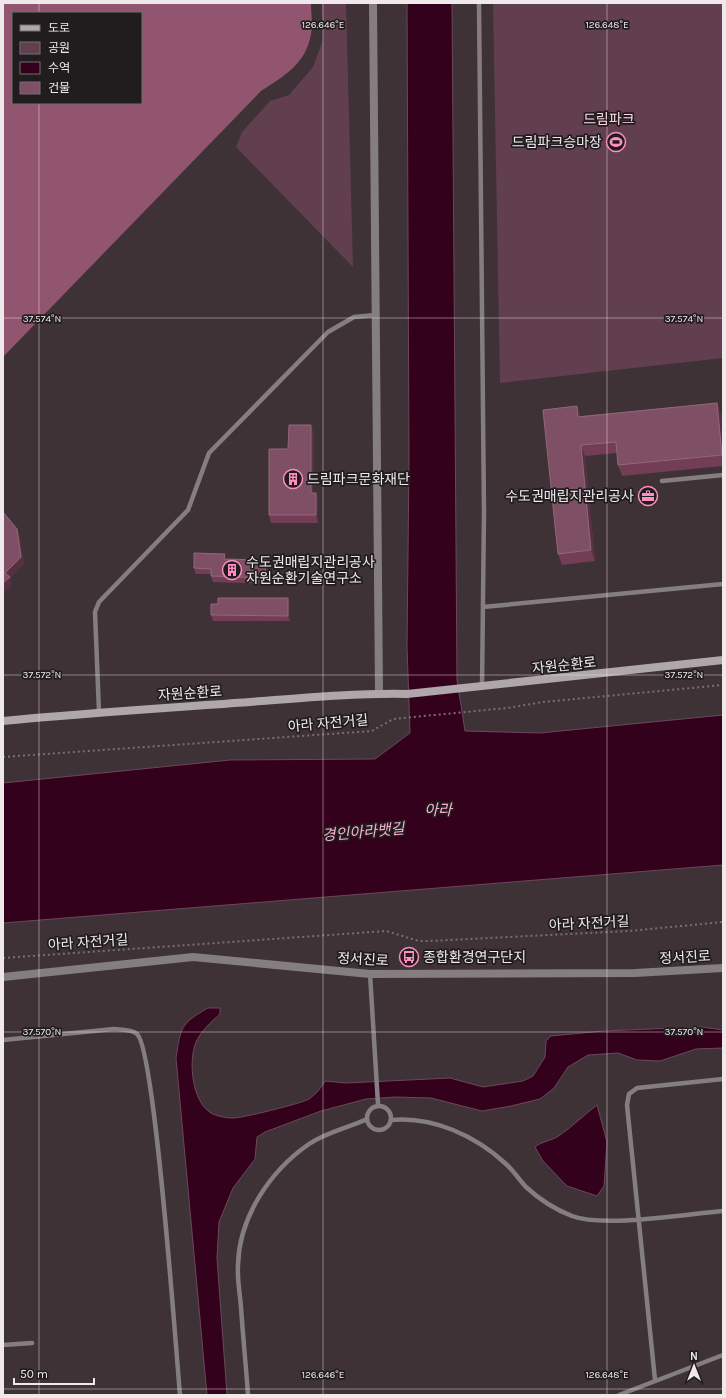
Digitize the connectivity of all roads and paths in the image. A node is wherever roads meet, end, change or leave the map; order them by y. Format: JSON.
{"nodes":[{"id":1,"x":373,"y":3,"type":"edge"},
{"id":2,"x":480,"y":3,"type":"edge"},
{"id":3,"x":375,"y":315,"type":"junction"},
{"id":4,"x":723,"y":475,"type":"edge"},
{"id":5,"x":662,"y":481,"type":"dead end"},
{"id":6,"x":723,"y":584,"type":"edge"},
{"id":7,"x":483,"y":607,"type":"junction"},
{"id":8,"x":723,"y":660,"type":"edge"},
{"id":9,"x":723,"y":685,"type":"edge"},
{"id":10,"x":482,"y":687,"type":"junction"},
{"id":11,"x":379,"y":694,"type":"junction"},
{"id":12,"x":99,"y":712,"type":"junction"},
{"id":13,"x":3,"y":721,"type":"edge"},
{"id":14,"x":3,"y":757,"type":"edge"},
{"id":15,"x":723,"y":922,"type":"edge"},
{"id":16,"x":3,"y":958,"type":"edge"},
{"id":17,"x":723,"y":968,"type":"edge"},
{"id":18,"x":370,"y":974,"type":"junction"},
{"id":19,"x":3,"y":977,"type":"edge"},
{"id":20,"x":3,"y":1040,"type":"edge"},
{"id":21,"x":723,"y":1079,"type":"edge"},
{"id":22,"x":378,"y":1104,"type":"junction"},
{"id":23,"x":367,"y":1119,"type":"junction"},
{"id":24,"x":391,"y":1120,"type":"junction"},
{"id":25,"x":723,"y":1211,"type":"edge"},
{"id":26,"x":639,"y":1218,"type":"junction"},
{"id":27,"x":32,"y":1343,"type":"dead end"},
{"id":28,"x":3,"y":1345,"type":"edge"},
{"id":29,"x":723,"y":1354,"type":"edge"},
{"id":30,"x":655,"y":1380,"type":"junction"},
{"id":31,"x":180,"y":1395,"type":"edge"},
{"id":32,"x":248,"y":1395,"type":"edge"},
{"id":33,"x":619,"y":1395,"type":"edge"}],
"edges":[{"from":1,"to":3,"type":"street"},
{"from":2,"to":7,"type":"lane"},
{"from":3,"to":11,"type":"street"},
{"from":3,"to":12,"type":"lane"},
{"from":4,"to":5,"type":"lane"},
{"from":6,"to":7,"type":"lane"},
{"from":7,"to":10,"type":"lane"},
{"from":8,"to":10,"type":"main road","name":"자원순환로"},
{"from":9,"to":14,"type":"path","name":"아라 자전거길"},
{"from":10,"to":11,"type":"main road","name":"자원순환로"},
{"from":11,"to":12,"type":"main road","name":"자원순환로"},
{"from":12,"to":13,"type":"main road","name":"자원순환로"},
{"from":15,"to":16,"type":"path","name":"아라 자전거길"},
{"from":17,"to":18,"type":"street","name":"정서진로"},
{"from":18,"to":19,"type":"street","name":"정서진로"},
{"from":18,"to":22,"type":"lane"},
{"from":20,"to":31,"type":"lane"},
{"from":21,"to":26,"type":"lane"},
{"from":22,"to":23,"type":"lane"},
{"from":22,"to":24,"type":"lane"},
{"from":23,"to":24,"type":"lane"},
{"from":23,"to":32,"type":"lane"},
{"from":24,"to":26,"type":"lane"},
{"from":25,"to":26,"type":"lane"},
{"from":26,"to":30,"type":"lane"},
{"from":27,"to":28,"type":"lane"},
{"from":29,"to":30,"type":"lane"},
{"from":30,"to":33,"type":"lane"}]}
